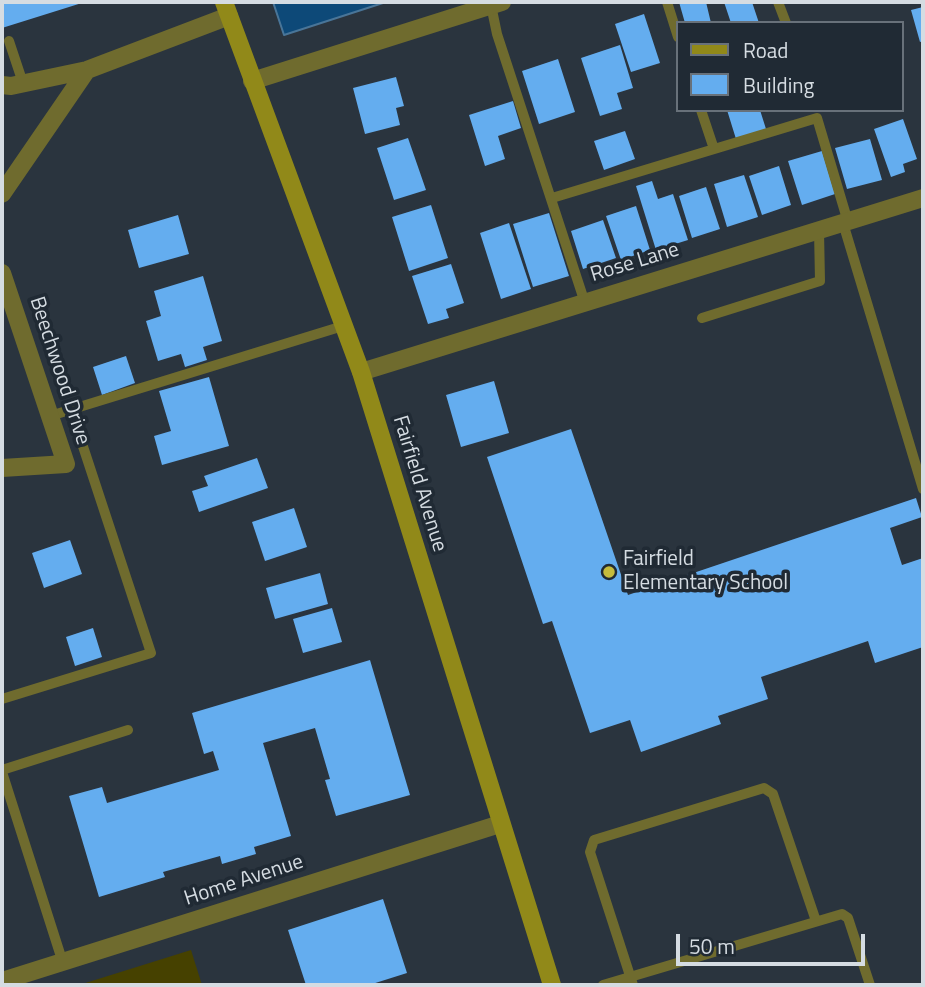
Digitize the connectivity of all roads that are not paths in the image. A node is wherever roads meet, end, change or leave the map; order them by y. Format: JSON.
{"nodes":[{"id":1,"x":667,"y":2,"type":"edge"},
{"id":2,"x":779,"y":2,"type":"edge"},
{"id":3,"x":496,"y":4,"type":"edge"},
{"id":4,"x":227,"y":9,"type":"edge"},
{"id":5,"x":785,"y":21,"type":"edge"},
{"id":6,"x":676,"y":31,"type":"edge"},
{"id":7,"x":9,"y":41,"type":"dead end"},
{"id":8,"x":87,"y":70,"type":"junction"},
{"id":9,"x":252,"y":81,"type":"junction"},
{"id":10,"x":23,"y":83,"type":"junction"},
{"id":11,"x":2,"y":85,"type":"edge"},
{"id":12,"x":702,"y":112,"type":"edge"},
{"id":13,"x":816,"y":114,"type":"edge"},
{"id":14,"x":713,"y":149,"type":"junction"},
{"id":15,"x":2,"y":194,"type":"edge"},
{"id":16,"x":552,"y":198,"type":"junction"},
{"id":17,"x":923,"y":198,"type":"edge"},
{"id":18,"x":845,"y":222,"type":"junction"},
{"id":19,"x":819,"y":230,"type":"junction"},
{"id":20,"x":2,"y":272,"type":"edge"},
{"id":21,"x":585,"y":303,"type":"junction"},
{"id":22,"x":702,"y":318,"type":"dead end"},
{"id":23,"x":343,"y":326,"type":"junction"},
{"id":24,"x":360,"y":372,"type":"junction"},
{"id":25,"x":71,"y":410,"type":"junction"},
{"id":26,"x":50,"y":416,"type":"junction"},
{"id":27,"x":2,"y":468,"type":"edge"},
{"id":28,"x":923,"y":488,"type":"edge"},
{"id":29,"x":2,"y":699,"type":"edge"},
{"id":30,"x":128,"y":730,"type":"dead end"},
{"id":31,"x":2,"y":771,"type":"edge"},
{"id":32,"x":500,"y":824,"type":"junction"},
{"id":33,"x":816,"y":921,"type":"junction"},
{"id":34,"x":63,"y":962,"type":"junction"},
{"id":35,"x":2,"y":981,"type":"edge"},
{"id":36,"x":632,"y":981,"type":"edge"},
{"id":37,"x":552,"y":985,"type":"edge"},
{"id":38,"x":603,"y":985,"type":"edge"},
{"id":39,"x":870,"y":985,"type":"edge"}],
"edges":[{"from":1,"to":6,"type":"lane"},
{"from":2,"to":5,"type":"lane"},
{"from":3,"to":9,"type":"street"},
{"from":3,"to":16,"type":"lane"},
{"from":4,"to":8,"type":"street"},
{"from":4,"to":9,"type":"main road","name":"Fairfield Avenue"},
{"from":7,"to":10,"type":"lane"},
{"from":8,"to":10,"type":"street"},
{"from":8,"to":15,"type":"street"},
{"from":9,"to":23,"type":"main road","name":"Fairfield Avenue"},
{"from":10,"to":11,"type":"street"},
{"from":12,"to":14,"type":"lane"},
{"from":13,"to":14,"type":"lane"},
{"from":13,"to":18,"type":"lane"},
{"from":14,"to":16,"type":"lane"},
{"from":16,"to":21,"type":"lane"},
{"from":17,"to":18,"type":"street","name":"Rose Lane"},
{"from":18,"to":19,"type":"street","name":"Rose Lane"},
{"from":18,"to":28,"type":"lane"},
{"from":19,"to":21,"type":"street","name":"Rose Lane"},
{"from":19,"to":22,"type":"lane"},
{"from":20,"to":26,"type":"street","name":"Beechwood Drive"},
{"from":21,"to":24,"type":"street","name":"Rose Lane"},
{"from":23,"to":24,"type":"main road","name":"Fairfield Avenue"},
{"from":23,"to":25,"type":"lane"},
{"from":24,"to":32,"type":"main road","name":"Fairfield Avenue"},
{"from":25,"to":26,"type":"lane"},
{"from":25,"to":29,"type":"lane"},
{"from":26,"to":27,"type":"street","name":"Beechwood Drive"},
{"from":30,"to":31,"type":"lane"},
{"from":31,"to":34,"type":"lane"},
{"from":32,"to":34,"type":"street","name":"Home Avenue"},
{"from":32,"to":37,"type":"main road","name":"Fairfield Avenue"},
{"from":33,"to":36,"type":"lane"},
{"from":33,"to":36,"type":"lane"},
{"from":33,"to":39,"type":"lane"},
{"from":34,"to":35,"type":"street","name":"Home Avenue"},
{"from":36,"to":38,"type":"lane"}]}
